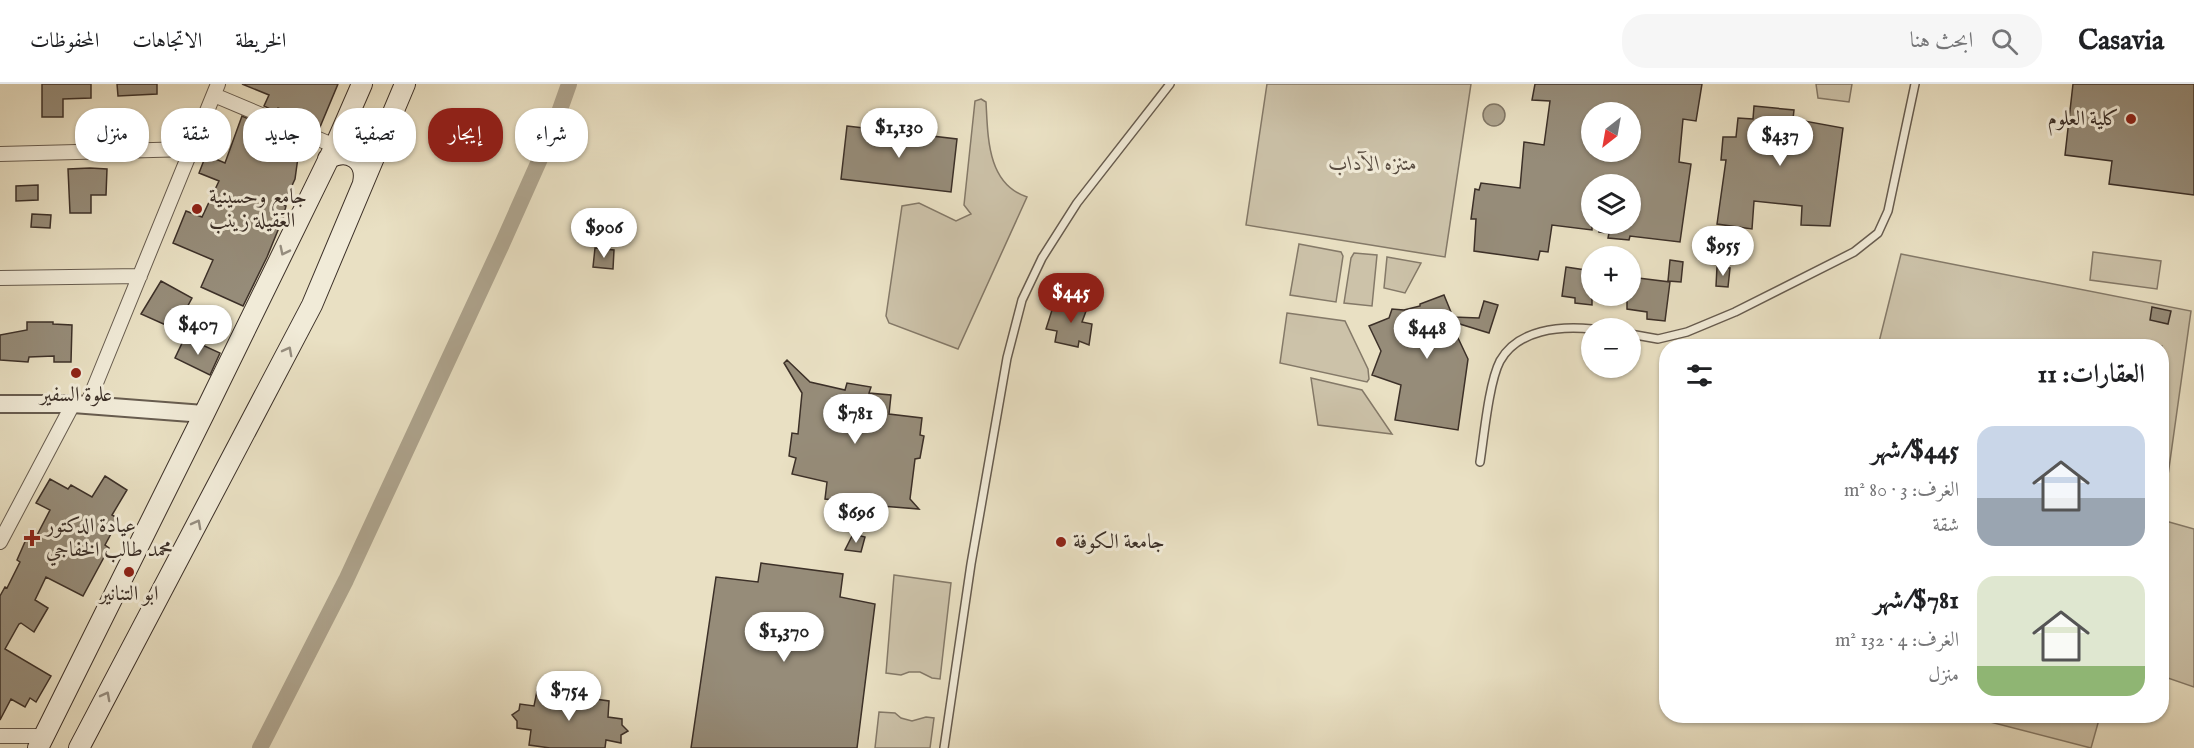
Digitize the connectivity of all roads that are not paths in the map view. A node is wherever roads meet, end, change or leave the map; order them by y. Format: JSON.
{"nodes":[{"id":1,"x":362,"y":84,"type":"edge"},
{"id":2,"x":405,"y":84,"type":"edge"},
{"id":3,"x":1170,"y":84,"type":"edge"},
{"id":4,"x":1915,"y":84,"type":"edge"},
{"id":5,"x":216,"y":90,"type":"edge"},
{"id":6,"x":209,"y":108,"type":"edge"},
{"id":7,"x":352,"y":108,"type":"edge"},
{"id":8,"x":395,"y":108,"type":"edge"},
{"id":9,"x":161,"y":150,"type":"edge"},
{"id":10,"x":332,"y":153,"type":"junction"},
{"id":11,"x":0,"y":154,"type":"edge"},
{"id":12,"x":187,"y":162,"type":"edge"},
{"id":13,"x":372,"y":162,"type":"edge"},
{"id":14,"x":363,"y":183,"type":"junction"},
{"id":15,"x":140,"y":276,"type":"junction"},
{"id":16,"x":0,"y":278,"type":"edge"},
{"id":17,"x":1581,"y":328,"type":"edge"},
{"id":18,"x":1641,"y":336,"type":"edge"},
{"id":19,"x":80,"y":404,"type":"junction"},
{"id":20,"x":0,"y":405,"type":"edge"},
{"id":21,"x":204,"y":414,"type":"junction"},
{"id":22,"x":1480,"y":462,"type":"dead end"},
{"id":23,"x":1,"y":540,"type":"edge"},
{"id":24,"x":0,"y":736,"type":"edge"},
{"id":25,"x":42,"y":742,"type":"edge"},
{"id":26,"x":79,"y":748,"type":"edge"},
{"id":27,"x":944,"y":748,"type":"edge"}],
"edges":[{"from":1,"to":7,"type":"main road"},
{"from":2,"to":8,"type":"main road"},
{"from":3,"to":27,"type":"lane"},
{"from":4,"to":18,"type":"lane"},
{"from":5,"to":6,"type":"street"},
{"from":5,"to":10,"type":"street"},
{"from":9,"to":11,"type":"street"},
{"from":10,"to":14,"type":"main road"},
{"from":10,"to":21,"type":"main road","one_way":true},
{"from":12,"to":15,"type":"street"},
{"from":13,"to":14,"type":"main road"},
{"from":26,"to":14,"type":"main road","one_way":true},
{"from":15,"to":16,"type":"street"},
{"from":15,"to":19,"type":"street"},
{"from":17,"to":22,"type":"lane"},
{"from":19,"to":20,"type":"street"},
{"from":19,"to":21,"type":"street"},
{"from":19,"to":23,"type":"street"},
{"from":21,"to":25,"type":"main road"},
{"from":24,"to":25,"type":"street"}]}
